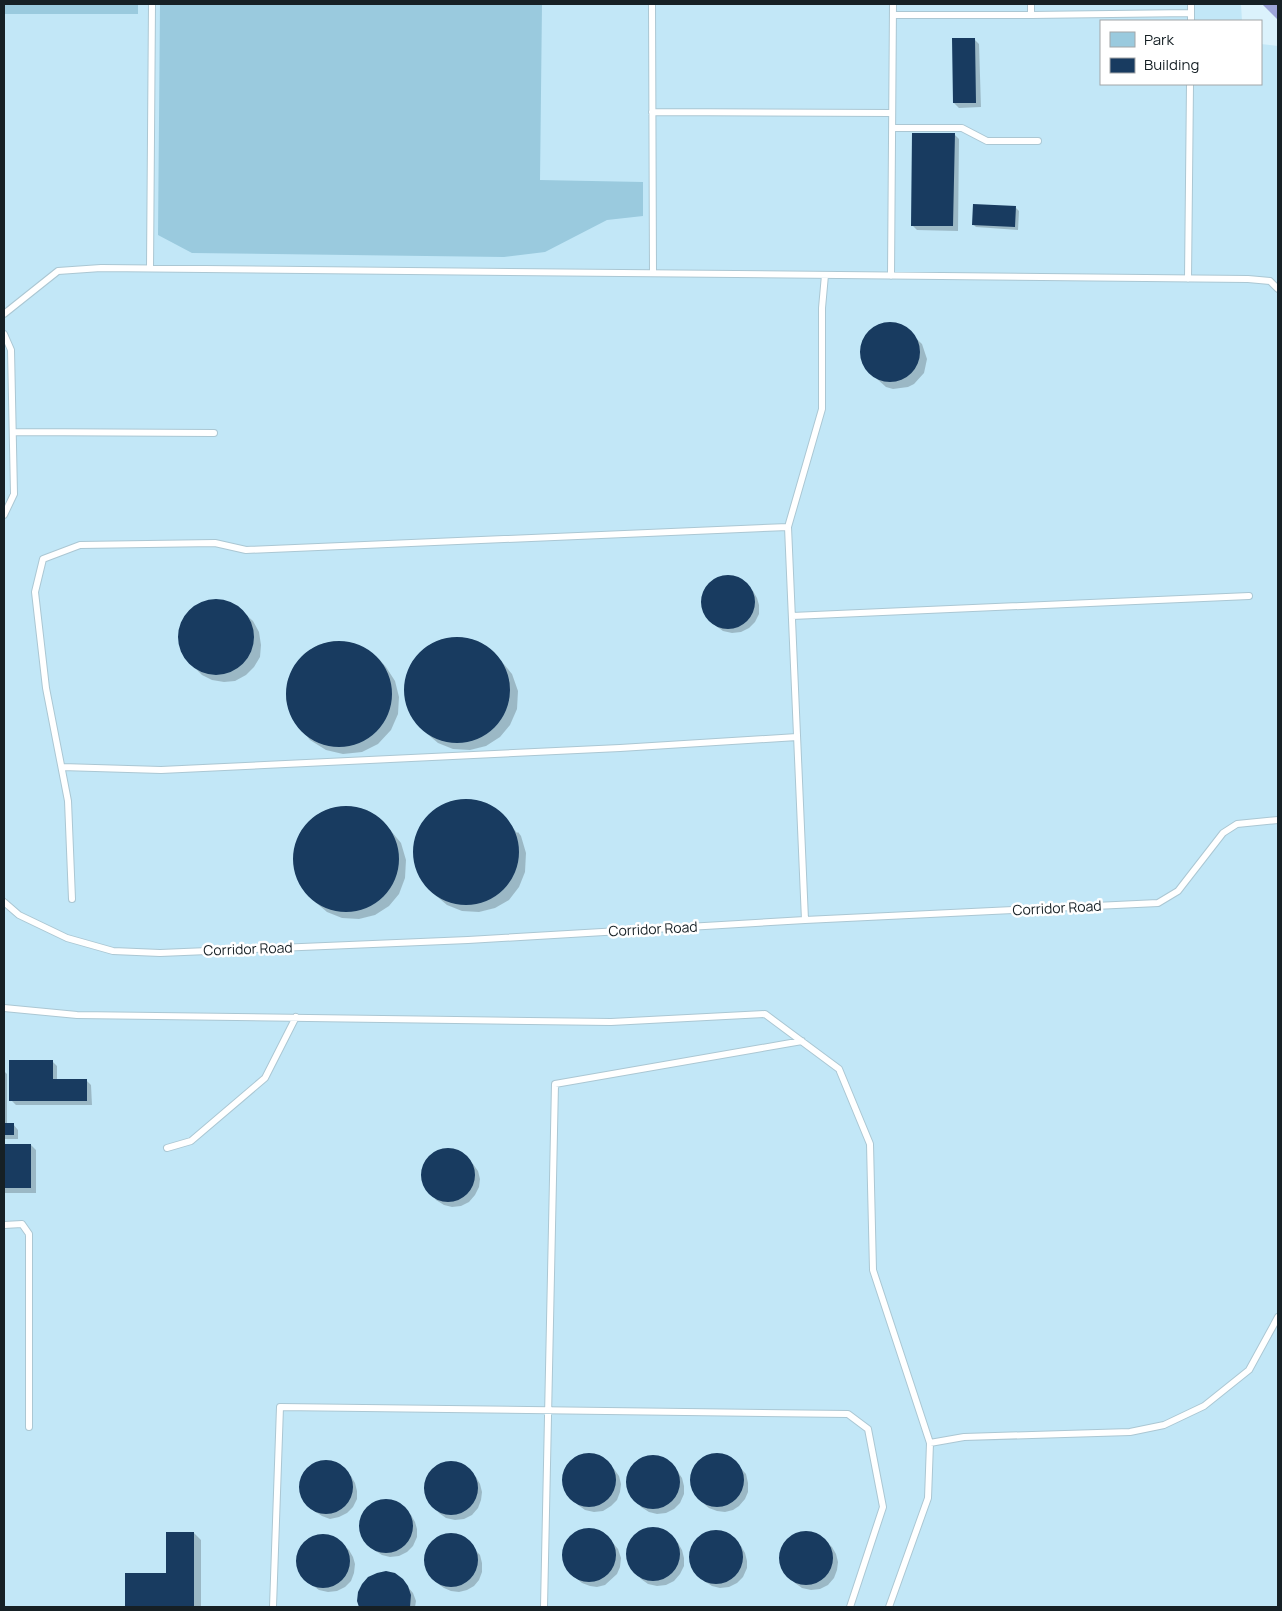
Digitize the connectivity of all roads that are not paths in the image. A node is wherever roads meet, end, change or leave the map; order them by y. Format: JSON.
{"nodes":[{"id":1,"x":152,"y":4,"type":"edge"},
{"id":2,"x":652,"y":4,"type":"edge"},
{"id":3,"x":893,"y":4,"type":"edge"},
{"id":4,"x":1031,"y":4,"type":"edge"},
{"id":5,"x":1191,"y":4,"type":"edge"},
{"id":6,"x":1191,"y":13,"type":"junction"},
{"id":7,"x":893,"y":15,"type":"junction"},
{"id":8,"x":1031,"y":15,"type":"junction"},
{"id":9,"x":1191,"y":20,"type":"edge"},
{"id":10,"x":1190,"y":85,"type":"edge"},
{"id":11,"x":652,"y":112,"type":"junction"},
{"id":12,"x":892,"y":113,"type":"junction"},
{"id":13,"x":892,"y":128,"type":"junction"},
{"id":14,"x":1038,"y":141,"type":"dead end"},
{"id":15,"x":150,"y":268,"type":"junction"},
{"id":16,"x":653,"y":274,"type":"junction"},
{"id":17,"x":825,"y":275,"type":"junction"},
{"id":18,"x":891,"y":276,"type":"junction"},
{"id":19,"x":1188,"y":279,"type":"junction"},
{"id":20,"x":1278,"y":289,"type":"edge"},
{"id":21,"x":4,"y":314,"type":"edge"},
{"id":22,"x":4,"y":334,"type":"edge"},
{"id":23,"x":12,"y":432,"type":"junction"},
{"id":24,"x":214,"y":433,"type":"dead end"},
{"id":25,"x":4,"y":514,"type":"edge"},
{"id":26,"x":788,"y":527,"type":"junction"},
{"id":27,"x":1249,"y":596,"type":"dead end"},
{"id":28,"x":792,"y":616,"type":"junction"},
{"id":29,"x":797,"y":737,"type":"junction"},
{"id":30,"x":62,"y":767,"type":"junction"},
{"id":31,"x":1278,"y":820,"type":"edge"},
{"id":32,"x":72,"y":899,"type":"dead end"},
{"id":33,"x":4,"y":902,"type":"edge"},
{"id":34,"x":805,"y":920,"type":"junction"},
{"id":35,"x":4,"y":1008,"type":"edge"},
{"id":36,"x":296,"y":1017,"type":"junction"},
{"id":37,"x":802,"y":1041,"type":"junction"},
{"id":38,"x":167,"y":1148,"type":"dead end"},
{"id":39,"x":4,"y":1225,"type":"edge"},
{"id":40,"x":1278,"y":1317,"type":"edge"},
{"id":41,"x":548,"y":1409,"type":"junction"},
{"id":42,"x":29,"y":1428,"type":"dead end"},
{"id":43,"x":930,"y":1443,"type":"junction"},
{"id":44,"x":274,"y":1607,"type":"edge"},
{"id":45,"x":544,"y":1607,"type":"edge"},
{"id":46,"x":850,"y":1607,"type":"edge"},
{"id":47,"x":889,"y":1607,"type":"edge"}],
"edges":[{"from":1,"to":15,"type":"lane"},
{"from":2,"to":11,"type":"lane"},
{"from":3,"to":7,"type":"lane"},
{"from":4,"to":8,"type":"lane"},
{"from":5,"to":6,"type":"lane"},
{"from":6,"to":8,"type":"lane"},
{"from":6,"to":9,"type":"lane"},
{"from":7,"to":8,"type":"lane"},
{"from":7,"to":12,"type":"lane"},
{"from":10,"to":19,"type":"lane"},
{"from":11,"to":12,"type":"lane"},
{"from":11,"to":16,"type":"lane"},
{"from":12,"to":13,"type":"lane"},
{"from":13,"to":14,"type":"lane"},
{"from":13,"to":18,"type":"lane"},
{"from":15,"to":16,"type":"lane"},
{"from":15,"to":21,"type":"lane"},
{"from":16,"to":17,"type":"lane"},
{"from":17,"to":18,"type":"lane"},
{"from":17,"to":26,"type":"lane"},
{"from":18,"to":19,"type":"lane"},
{"from":19,"to":20,"type":"lane"},
{"from":22,"to":23,"type":"lane"},
{"from":23,"to":24,"type":"lane"},
{"from":23,"to":25,"type":"lane"},
{"from":26,"to":28,"type":"lane"},
{"from":26,"to":30,"type":"lane"},
{"from":27,"to":28,"type":"lane"},
{"from":28,"to":29,"type":"lane"},
{"from":29,"to":30,"type":"lane"},
{"from":29,"to":34,"type":"lane"},
{"from":30,"to":32,"type":"lane"},
{"from":31,"to":34,"type":"lane","name":"Corridor Road"},
{"from":33,"to":34,"type":"lane","name":"Corridor Road"},
{"from":35,"to":36,"type":"lane"},
{"from":36,"to":37,"type":"lane"},
{"from":36,"to":38,"type":"lane"},
{"from":37,"to":41,"type":"lane"},
{"from":37,"to":43,"type":"lane"},
{"from":39,"to":42,"type":"lane"},
{"from":40,"to":43,"type":"lane"},
{"from":41,"to":44,"type":"lane"},
{"from":41,"to":45,"type":"lane"},
{"from":41,"to":46,"type":"lane"},
{"from":43,"to":47,"type":"lane"}]}
